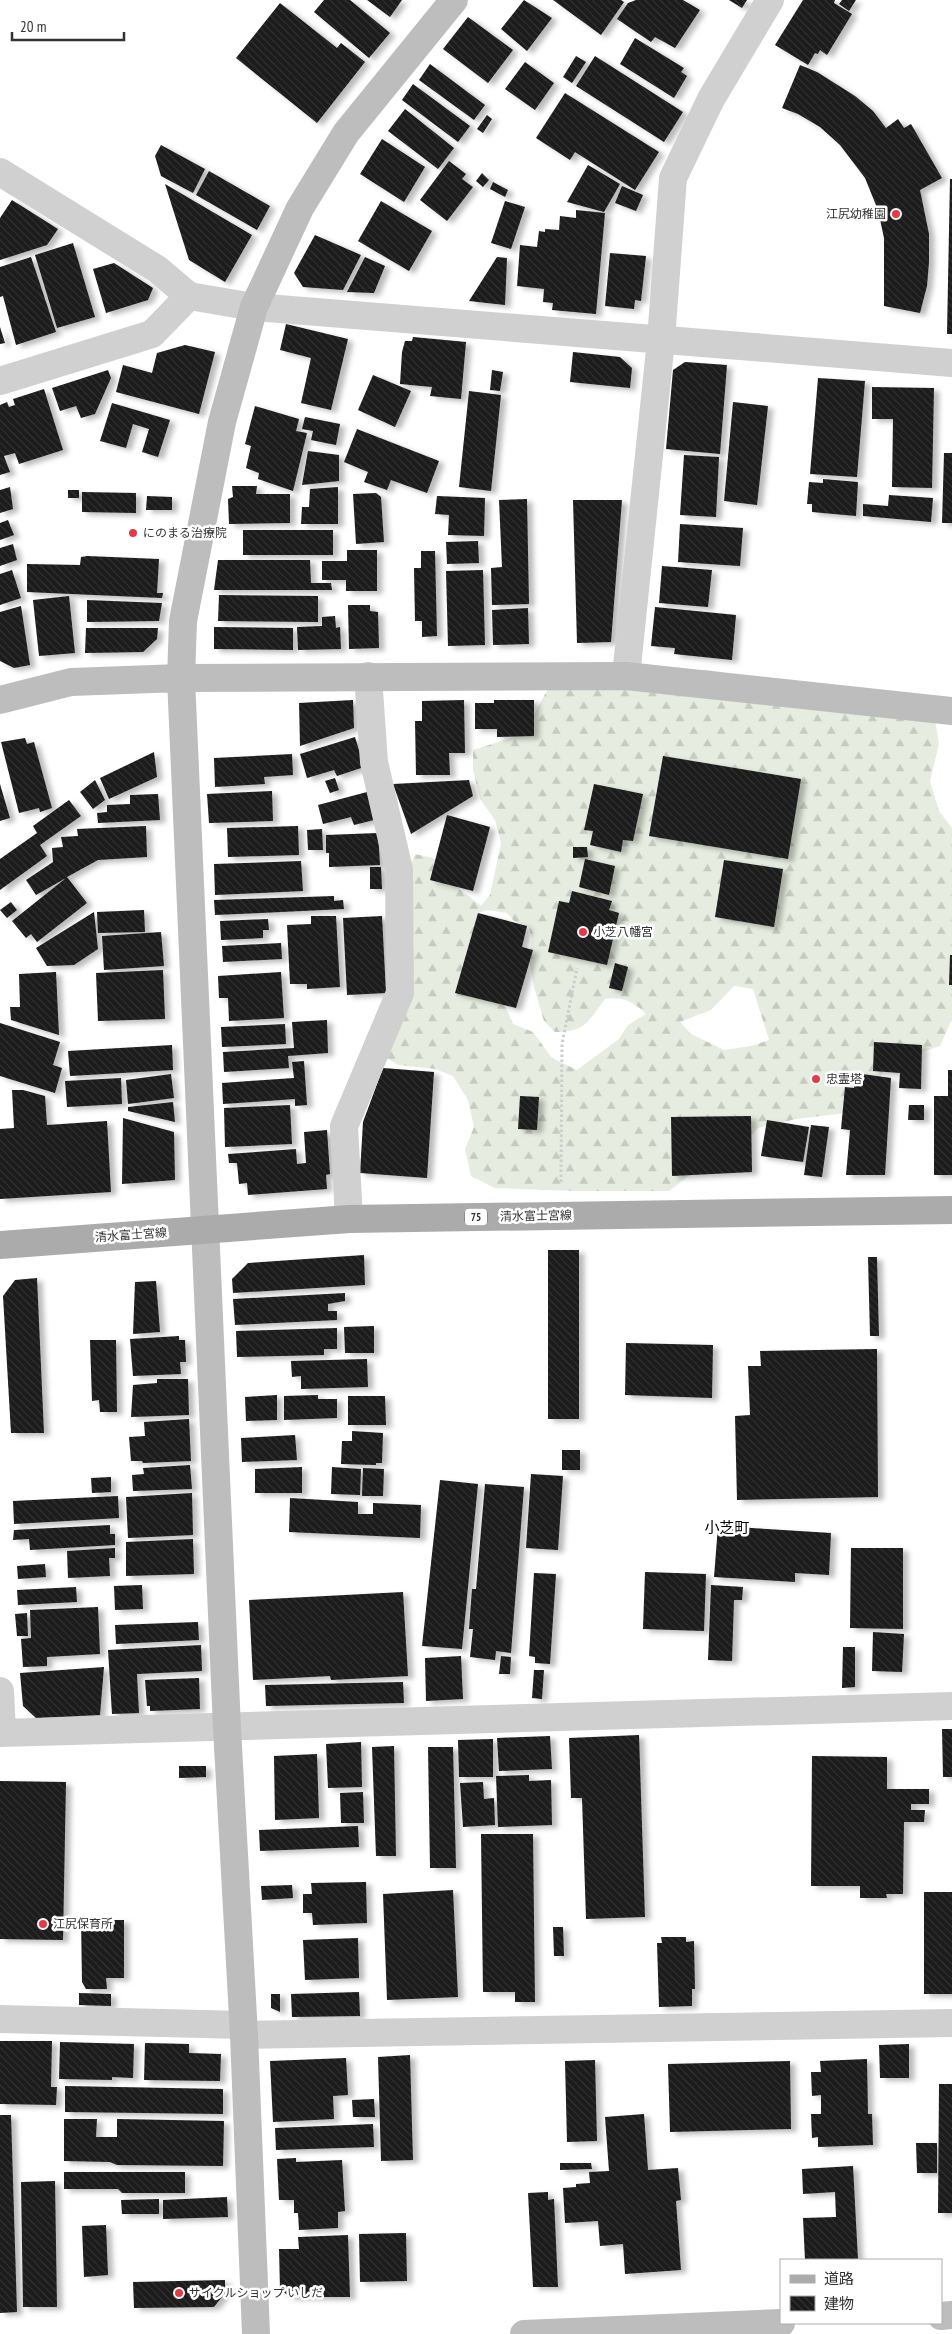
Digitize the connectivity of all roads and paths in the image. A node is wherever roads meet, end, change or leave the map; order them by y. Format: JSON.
{"nodes":[{"id":1,"x":454,"y":0,"type":"edge"},
{"id":2,"x":770,"y":0,"type":"edge"},
{"id":3,"x":0,"y":172,"type":"edge"},
{"id":4,"x":190,"y":296,"type":"junction"},
{"id":5,"x":254,"y":307,"type":"junction"},
{"id":6,"x":660,"y":340,"type":"junction"},
{"id":7,"x":952,"y":363,"type":"edge"},
{"id":8,"x":0,"y":381,"type":"edge"},
{"id":9,"x":368,"y":676,"type":"junction"},
{"id":10,"x":626,"y":676,"type":"junction"},
{"id":11,"x":181,"y":678,"type":"junction"},
{"id":12,"x":0,"y":700,"type":"edge"},
{"id":13,"x":952,"y":711,"type":"edge"},
{"id":14,"x":577,"y":968,"type":"dead end"},
{"id":15,"x":561,"y":1188,"type":"dead end"},
{"id":16,"x":952,"y":1210,"type":"edge"},
{"id":17,"x":349,"y":1219,"type":"junction"},
{"id":18,"x":204,"y":1230,"type":"junction"},
{"id":19,"x":0,"y":1245,"type":"edge"},
{"id":20,"x":0,"y":1691,"type":"edge"},
{"id":21,"x":952,"y":1706,"type":"edge"},
{"id":22,"x":227,"y":1728,"type":"junction"},
{"id":23,"x":1,"y":1733,"type":"edge"},
{"id":24,"x":0,"y":2019,"type":"edge"},
{"id":25,"x":952,"y":2023,"type":"edge"},
{"id":26,"x":244,"y":2030,"type":"junction"},
{"id":27,"x":780,"y":2323,"type":"edge"},
{"id":28,"x":256,"y":2334,"type":"edge"},
{"id":29,"x":524,"y":2334,"type":"edge"}],
"edges":[{"from":1,"to":5,"type":"street"},
{"from":2,"to":6,"type":"street"},
{"from":3,"to":4,"type":"street"},
{"from":4,"to":5,"type":"street"},
{"from":4,"to":8,"type":"street"},
{"from":5,"to":6,"type":"street"},
{"from":5,"to":11,"type":"street"},
{"from":6,"to":7,"type":"street"},
{"from":6,"to":10,"type":"street"},
{"from":9,"to":10,"type":"street"},
{"from":9,"to":11,"type":"street"},
{"from":9,"to":17,"type":"street"},
{"from":10,"to":13,"type":"street"},
{"from":11,"to":12,"type":"street"},
{"from":11,"to":18,"type":"street"},
{"from":14,"to":15,"type":"path"},
{"from":16,"to":17,"type":"main road","name":"清水富士宮線","number":"75"},
{"from":17,"to":18,"type":"main road","name":"清水富士宮線","number":"75"},
{"from":18,"to":19,"type":"main road","name":"清水富士宮線","number":"75"},
{"from":18,"to":22,"type":"street"},
{"from":20,"to":23,"type":"street"},
{"from":21,"to":22,"type":"street"},
{"from":22,"to":23,"type":"street"},
{"from":22,"to":26,"type":"street"},
{"from":24,"to":26,"type":"street"},
{"from":25,"to":26,"type":"street"},
{"from":26,"to":28,"type":"street"},
{"from":27,"to":29,"type":"street"}]}
